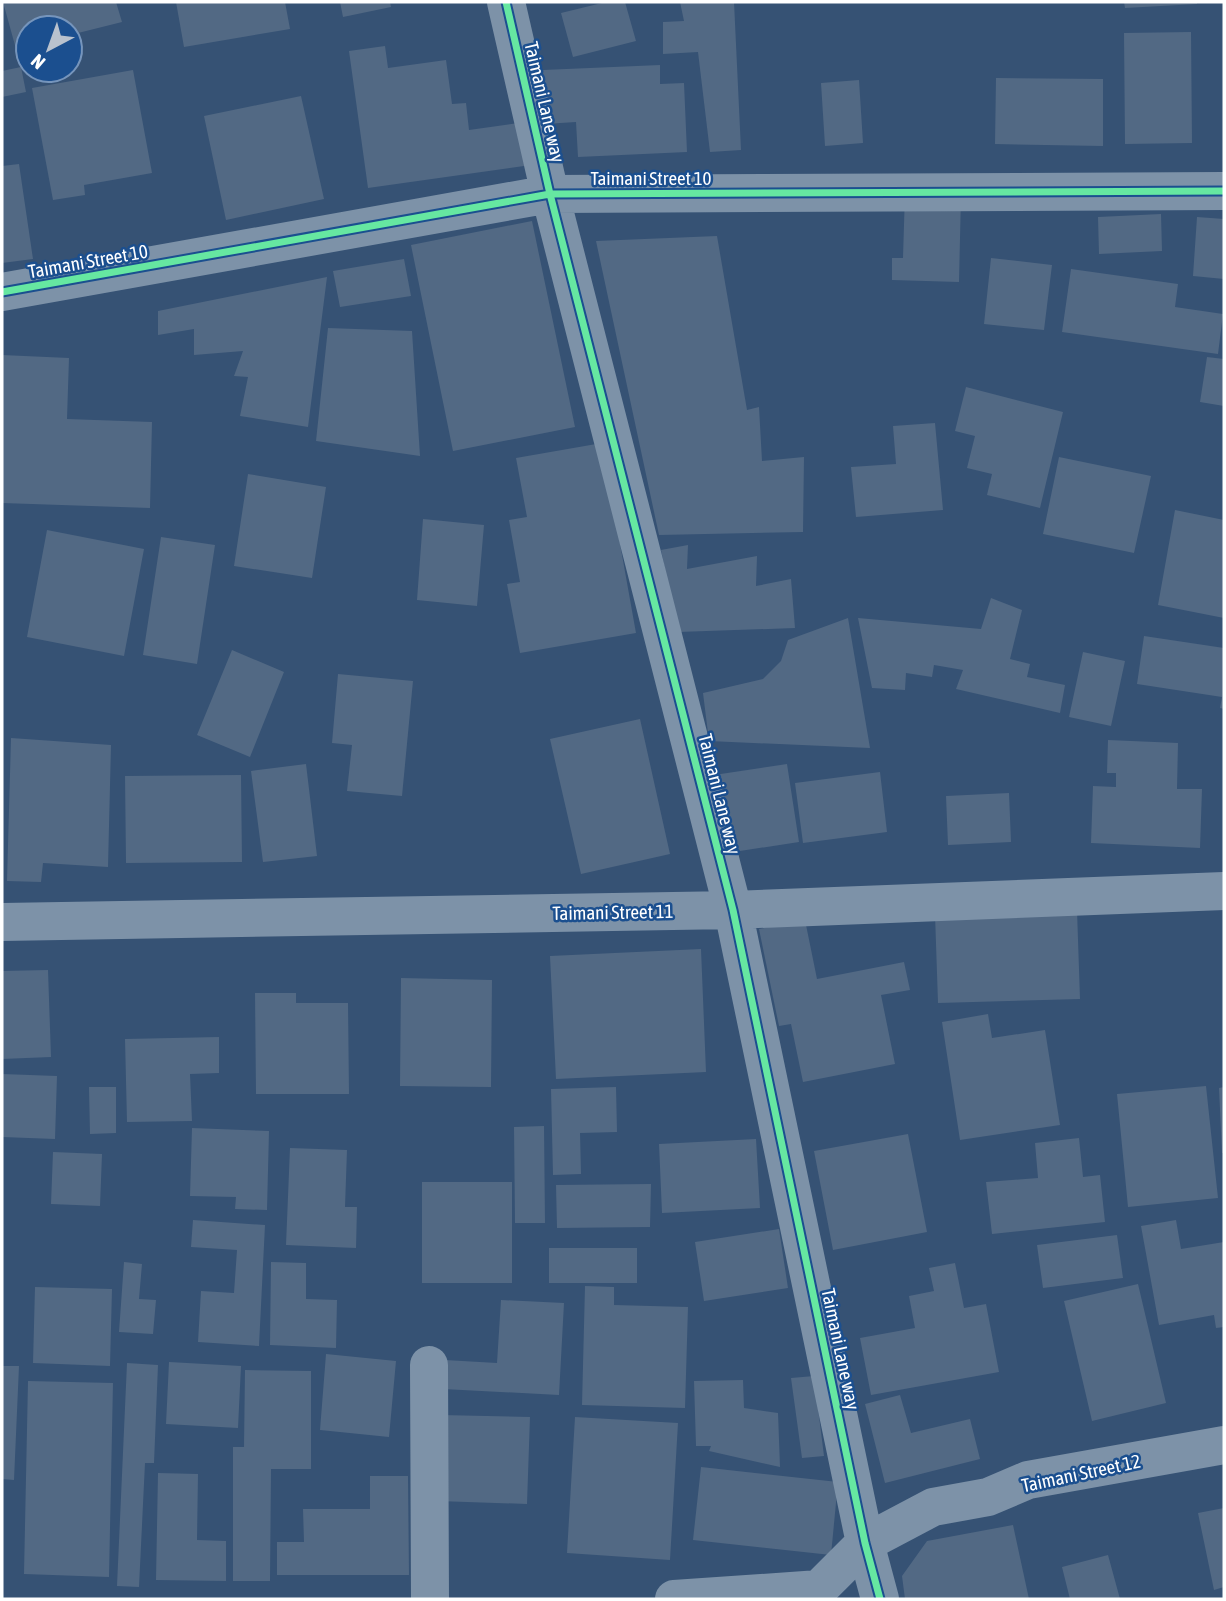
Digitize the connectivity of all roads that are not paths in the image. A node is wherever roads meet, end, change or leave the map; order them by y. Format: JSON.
{"nodes":[{"id":1,"x":506,"y":2,"type":"edge"},
{"id":2,"x":1224,"y":191,"type":"edge"},
{"id":3,"x":550,"y":194,"type":"junction"},
{"id":4,"x":2,"y":292,"type":"edge"},
{"id":5,"x":1224,"y":891,"type":"edge"},
{"id":6,"x":733,"y":909,"type":"junction"},
{"id":7,"x":2,"y":922,"type":"edge"},
{"id":8,"x":429,"y":1365,"type":"dead end"},
{"id":9,"x":1224,"y":1445,"type":"edge"},
{"id":10,"x":865,"y":1543,"type":"junction"},
{"id":11,"x":430,"y":1599,"type":"edge"},
{"id":12,"x":674,"y":1599,"type":"edge"},
{"id":13,"x":880,"y":1599,"type":"edge"}],
"edges":[{"from":1,"to":3,"type":"street","name":"Taimani Lane way"},
{"from":2,"to":3,"type":"street","name":"Taimani Street 10"},
{"from":3,"to":4,"type":"street","name":"Taimani Street 10"},
{"from":3,"to":6,"type":"street","name":"Taimani Lane way"},
{"from":5,"to":6,"type":"street","name":"Taimani Street 11"},
{"from":6,"to":7,"type":"street","name":"Taimani Street 11"},
{"from":6,"to":10,"type":"street","name":"Taimani Lane way"},
{"from":8,"to":11,"type":"street"},
{"from":9,"to":10,"type":"street","name":"Taimani Street 12"},
{"from":10,"to":12,"type":"street","name":"Taimani Street 12"},
{"from":10,"to":13,"type":"street","name":"Taimani Lane way"}]}
